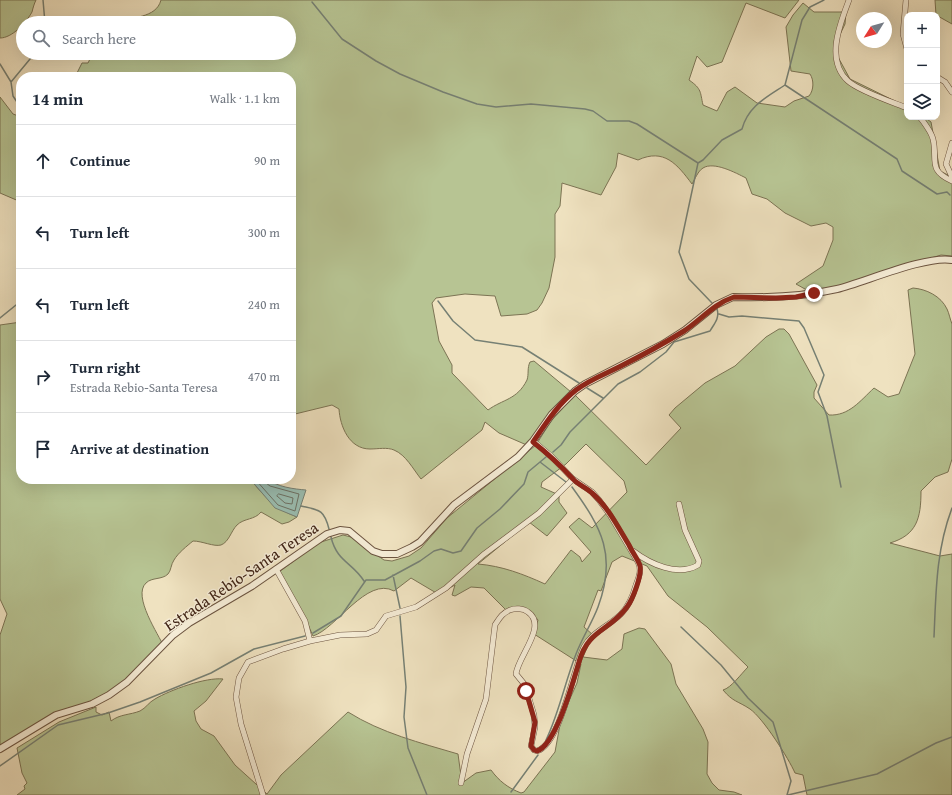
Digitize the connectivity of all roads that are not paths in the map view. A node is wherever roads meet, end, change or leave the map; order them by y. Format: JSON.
{"nodes":[{"id":1,"x":849,"y":0,"type":"edge"},
{"id":2,"x":906,"y":0,"type":"edge"},
{"id":3,"x":907,"y":48,"type":"edge"},
{"id":4,"x":940,"y":79,"type":"edge"},
{"id":5,"x":952,"y":92,"type":"edge"},
{"id":6,"x":904,"y":107,"type":"edge"},
{"id":7,"x":922,"y":120,"type":"edge"},
{"id":8,"x":952,"y":143,"type":"edge"},
{"id":9,"x":952,"y":177,"type":"edge"},
{"id":10,"x":952,"y":180,"type":"edge"},
{"id":11,"x":952,"y":260,"type":"edge"},
{"id":12,"x":533,"y":442,"type":"junction"},
{"id":13,"x":573,"y":479,"type":"junction"},
{"id":14,"x":679,"y":504,"type":"dead end"},
{"id":15,"x":631,"y":550,"type":"junction"},
{"id":16,"x":276,"y":570,"type":"junction"},
{"id":17,"x":310,"y":641,"type":"junction"},
{"id":18,"x":0,"y":749,"type":"edge"},
{"id":19,"x":461,"y":783,"type":"dead end"},
{"id":20,"x":263,"y":795,"type":"edge"}],
"edges":[{"from":1,"to":6,"type":"street"},
{"from":2,"to":3,"type":"street"},
{"from":4,"to":5,"type":"street"},
{"from":7,"to":10,"type":"street"},
{"from":8,"to":9,"type":"street"},
{"from":11,"to":12,"type":"street","name":"Estrada Rebio-Santa Teresa"},
{"from":12,"to":13,"type":"street"},
{"from":12,"to":16,"type":"street","name":"Estrada Rebio-Santa Teresa"},
{"from":13,"to":15,"type":"street"},
{"from":13,"to":17,"type":"street"},
{"from":14,"to":15,"type":"street"},
{"from":15,"to":19,"type":"street"},
{"from":16,"to":17,"type":"street"},
{"from":16,"to":18,"type":"street","name":"Estrada Rebio-Santa Teresa"},
{"from":17,"to":20,"type":"street"}]}
